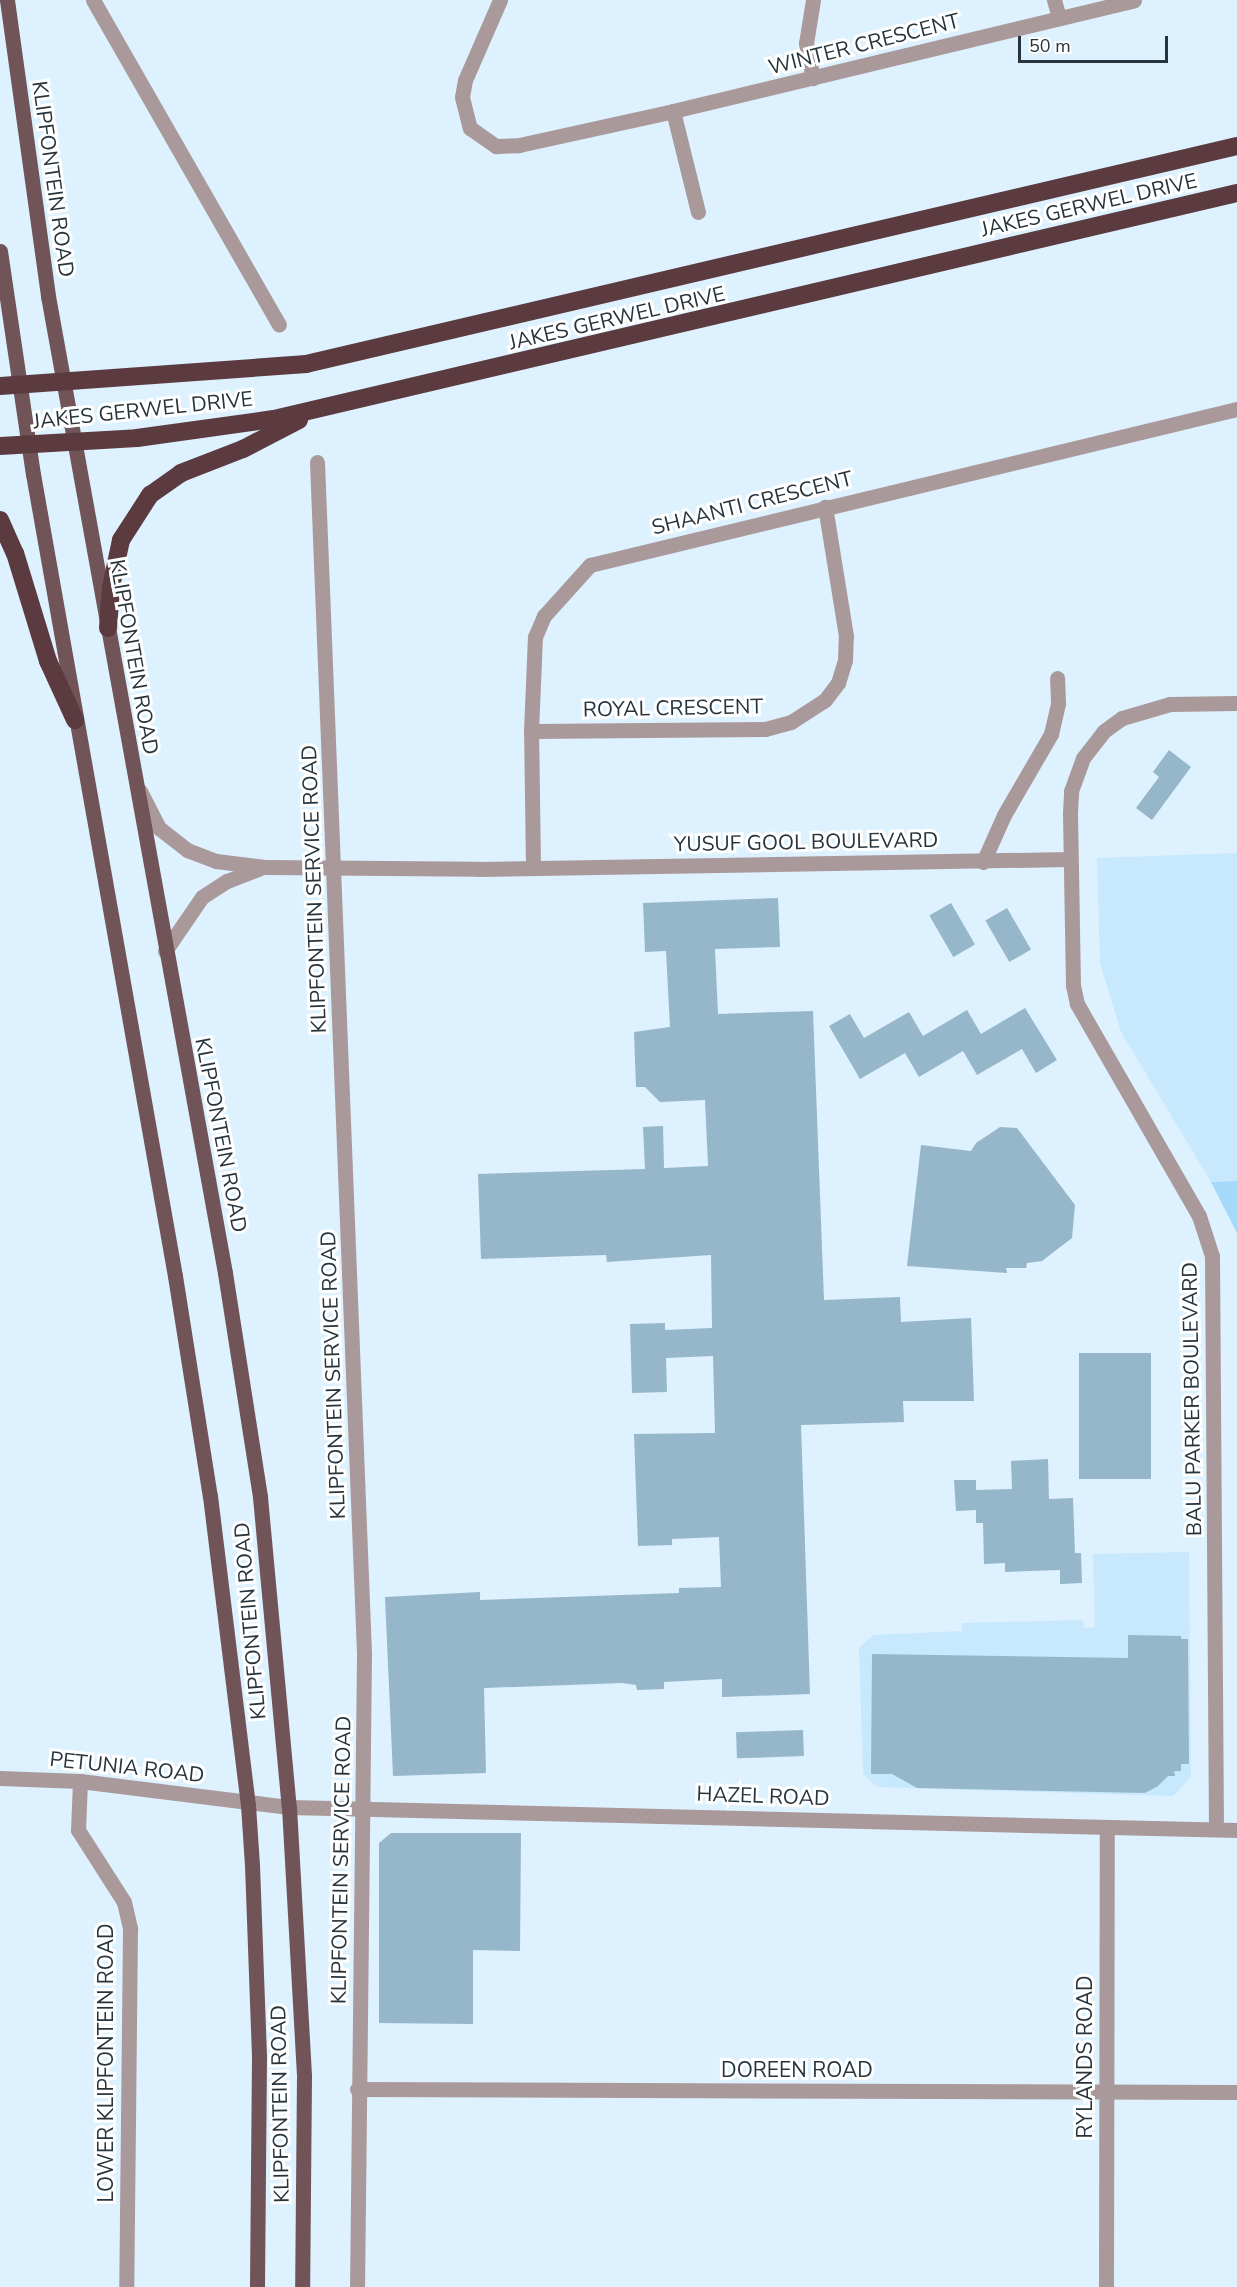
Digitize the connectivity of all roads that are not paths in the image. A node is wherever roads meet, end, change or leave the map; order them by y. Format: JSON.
{"nodes":[{"id":1,"x":7,"y":0,"type":"edge"},
{"id":2,"x":93,"y":0,"type":"edge"},
{"id":3,"x":500,"y":0,"type":"edge"},
{"id":4,"x":813,"y":0,"type":"edge"},
{"id":5,"x":1054,"y":0,"type":"edge"},
{"id":6,"x":1134,"y":0,"type":"edge"},
{"id":7,"x":1059,"y":18,"type":"junction"},
{"id":8,"x":813,"y":78,"type":"junction"},
{"id":9,"x":673,"y":111,"type":"junction"},
{"id":10,"x":1237,"y":146,"type":"edge"},
{"id":11,"x":1237,"y":193,"type":"edge"},
{"id":12,"x":698,"y":212,"type":"dead end"},
{"id":13,"x":0,"y":250,"type":"edge"},
{"id":14,"x":279,"y":326,"type":"dead end"},
{"id":15,"x":63,"y":383,"type":"junction"},
{"id":16,"x":19,"y":385,"type":"junction"},
{"id":17,"x":0,"y":386,"type":"edge"},
{"id":18,"x":319,"y":409,"type":"junction"},
{"id":19,"x":1237,"y":409,"type":"edge"},
{"id":20,"x":75,"y":441,"type":"junction"},
{"id":21,"x":28,"y":445,"type":"junction"},
{"id":22,"x":0,"y":446,"type":"edge"},
{"id":23,"x":317,"y":462,"type":"dead end"},
{"id":24,"x":825,"y":507,"type":"junction"},
{"id":25,"x":0,"y":520,"type":"edge"},
{"id":26,"x":108,"y":628,"type":"junction"},
{"id":27,"x":1056,"y":678,"type":"dead end"},
{"id":28,"x":1237,"y":703,"type":"edge"},
{"id":29,"x":75,"y":720,"type":"junction"},
{"id":30,"x":531,"y":731,"type":"junction"},
{"id":31,"x":133,"y":776,"type":"junction"},
{"id":32,"x":1070,"y":859,"type":"junction"},
{"id":33,"x":983,"y":862,"type":"junction"},
{"id":34,"x":265,"y":867,"type":"junction"},
{"id":35,"x":533,"y":868,"type":"junction"},
{"id":36,"x":333,"y":870,"type":"junction"},
{"id":37,"x":165,"y":951,"type":"junction"},
{"id":38,"x":0,"y":1778,"type":"edge"},
{"id":39,"x":80,"y":1781,"type":"junction"},
{"id":40,"x":248,"y":1804,"type":"junction"},
{"id":41,"x":289,"y":1807,"type":"junction"},
{"id":42,"x":363,"y":1808,"type":"junction"},
{"id":43,"x":1107,"y":1828,"type":"junction"},
{"id":44,"x":1216,"y":1829,"type":"junction"},
{"id":45,"x":1237,"y":1830,"type":"edge"},
{"id":46,"x":357,"y":2089,"type":"junction"},
{"id":47,"x":1106,"y":2092,"type":"junction"},
{"id":48,"x":1237,"y":2092,"type":"edge"},
{"id":49,"x":126,"y":2287,"type":"edge"},
{"id":50,"x":257,"y":2287,"type":"edge"},
{"id":51,"x":302,"y":2287,"type":"edge"},
{"id":52,"x":357,"y":2287,"type":"edge"},
{"id":53,"x":1106,"y":2287,"type":"edge"}],
"edges":[{"from":1,"to":15,"type":"main road","name":"KLIPFONTEIN ROAD"},
{"from":2,"to":14,"type":"street"},
{"from":3,"to":9,"type":"street","name":"WINTER CRESCENT"},
{"from":4,"to":8,"type":"street"},
{"from":5,"to":7,"type":"street"},
{"from":6,"to":7,"type":"street","name":"WINTER CRESCENT"},
{"from":7,"to":8,"type":"street","name":"WINTER CRESCENT"},
{"from":8,"to":9,"type":"street","name":"WINTER CRESCENT"},
{"from":9,"to":12,"type":"street"},
{"from":10,"to":15,"type":"highway","name":"JAKES GERWEL DRIVE"},
{"from":11,"to":18,"type":"highway","name":"JAKES GERWEL DRIVE"},
{"from":13,"to":16,"type":"main road","name":"KLIPFONTEIN ROAD"},
{"from":15,"to":16,"type":"highway","name":"JAKES GERWEL DRIVE"},
{"from":15,"to":20,"type":"main road","name":"KLIPFONTEIN ROAD"},
{"from":16,"to":17,"type":"highway","name":"JAKES GERWEL DRIVE"},
{"from":16,"to":21,"type":"main road","name":"KLIPFONTEIN ROAD"},
{"from":18,"to":20,"type":"highway","name":"JAKES GERWEL DRIVE"},
{"from":18,"to":26,"type":"highway"},
{"from":19,"to":24,"type":"street","name":"SHAANTI CRESCENT"},
{"from":20,"to":21,"type":"highway","name":"JAKES GERWEL DRIVE"},
{"from":20,"to":26,"type":"main road","name":"KLIPFONTEIN ROAD"},
{"from":21,"to":22,"type":"highway","name":"JAKES GERWEL DRIVE"},
{"from":21,"to":29,"type":"main road","name":"KLIPFONTEIN ROAD"},
{"from":23,"to":36,"type":"street","name":"KLIPFONTEIN SERVICE ROAD"},
{"from":24,"to":30,"type":"street","name":"SHAANTI CRESCENT"},
{"from":24,"to":30,"type":"street","name":"ROYAL CRESCENT"},
{"from":25,"to":29,"type":"highway"},
{"from":26,"to":31,"type":"main road","name":"KLIPFONTEIN ROAD"},
{"from":27,"to":33,"type":"street"},
{"from":28,"to":32,"type":"street"},
{"from":29,"to":40,"type":"main road","name":"KLIPFONTEIN ROAD"},
{"from":30,"to":35,"type":"street","name":"SHAANTI CRESCENT"},
{"from":31,"to":34,"type":"street","name":"YUSUF GOOL BOULEVARD"},
{"from":31,"to":37,"type":"main road","name":"KLIPFONTEIN ROAD"},
{"from":32,"to":33,"type":"street","name":"YUSUF GOOL BOULEVARD"},
{"from":32,"to":44,"type":"street","name":"BALU PARKER BOULEVARD"},
{"from":33,"to":35,"type":"street","name":"YUSUF GOOL BOULEVARD"},
{"from":34,"to":36,"type":"street","name":"YUSUF GOOL BOULEVARD"},
{"from":34,"to":37,"type":"street","name":"YUSUF GOOL BOULEVARD"},
{"from":35,"to":36,"type":"street","name":"YUSUF GOOL BOULEVARD"},
{"from":36,"to":42,"type":"street","name":"KLIPFONTEIN SERVICE ROAD"},
{"from":37,"to":41,"type":"main road","name":"KLIPFONTEIN ROAD"},
{"from":38,"to":39,"type":"street","name":"PETUNIA ROAD"},
{"from":39,"to":40,"type":"street","name":"PETUNIA ROAD"},
{"from":39,"to":49,"type":"street","name":"LOWER KLIPFONTEIN ROAD"},
{"from":40,"to":41,"type":"street","name":"PETUNIA ROAD"},
{"from":40,"to":50,"type":"main road","name":"KLIPFONTEIN ROAD"},
{"from":41,"to":42,"type":"street","name":"HAZEL ROAD"},
{"from":41,"to":51,"type":"main road","name":"KLIPFONTEIN ROAD"},
{"from":42,"to":43,"type":"street","name":"HAZEL ROAD"},
{"from":42,"to":46,"type":"street","name":"KLIPFONTEIN SERVICE ROAD"},
{"from":43,"to":44,"type":"street","name":"HAZEL ROAD"},
{"from":43,"to":47,"type":"street","name":"RYLANDS ROAD"},
{"from":44,"to":45,"type":"street","name":"HAZEL ROAD"},
{"from":46,"to":47,"type":"street","name":"DOREEN ROAD"},
{"from":46,"to":52,"type":"street","name":"KLIPFONTEIN SERVICE ROAD"},
{"from":47,"to":48,"type":"street","name":"DOREEN ROAD"},
{"from":47,"to":53,"type":"street","name":"RYLANDS ROAD"}]}
